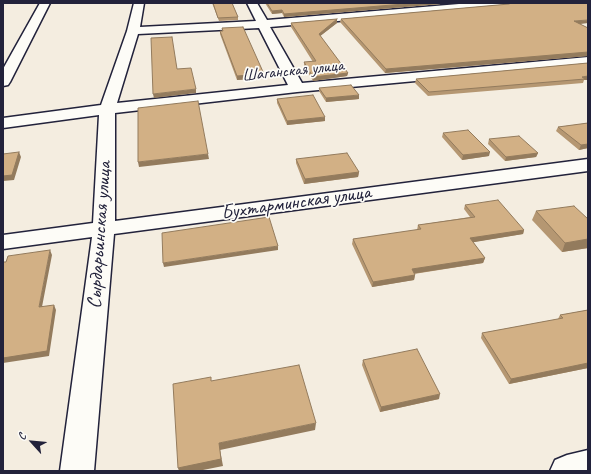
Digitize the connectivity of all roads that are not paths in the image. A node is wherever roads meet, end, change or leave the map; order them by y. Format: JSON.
{"nodes":[{"id":1,"x":45,"y":3,"type":"edge"},
{"id":2,"x":139,"y":3,"type":"edge"},
{"id":3,"x":252,"y":3,"type":"edge"},
{"id":4,"x":508,"y":3,"type":"edge"},
{"id":5,"x":263,"y":24,"type":"junction"},
{"id":6,"x":133,"y":31,"type":"junction"},
{"id":7,"x":588,"y":61,"type":"edge"},
{"id":8,"x":3,"y":82,"type":"edge"},
{"id":9,"x":297,"y":88,"type":"junction"},
{"id":10,"x":107,"y":109,"type":"junction"},
{"id":11,"x":3,"y":123,"type":"edge"},
{"id":12,"x":588,"y":165,"type":"edge"},
{"id":13,"x":104,"y":228,"type":"junction"},
{"id":14,"x":3,"y":242,"type":"edge"},
{"id":15,"x":588,"y":466,"type":"edge"},
{"id":16,"x":77,"y":471,"type":"edge"},
{"id":17,"x":567,"y":471,"type":"edge"}],
"edges":[{"from":1,"to":8,"type":"street"},
{"from":2,"to":6,"type":"street","name":"Сырдарьинская улица"},
{"from":3,"to":5,"type":"street"},
{"from":4,"to":5,"type":"street"},
{"from":5,"to":6,"type":"street"},
{"from":5,"to":9,"type":"street"},
{"from":6,"to":10,"type":"street","name":"Сырдарьинская улица"},
{"from":7,"to":9,"type":"street","name":"Шаганская улица"},
{"from":9,"to":10,"type":"street","name":"Шаганская улица"},
{"from":10,"to":11,"type":"street","name":"Шаганская улица"},
{"from":10,"to":13,"type":"street","name":"Сырдарьинская улица"},
{"from":12,"to":13,"type":"street","name":"Бухтарминская улица"},
{"from":13,"to":14,"type":"street","name":"Бухтарминская улица"},
{"from":13,"to":16,"type":"street","name":"Сырдарьинская улица"},
{"from":15,"to":17,"type":"street"}]}
